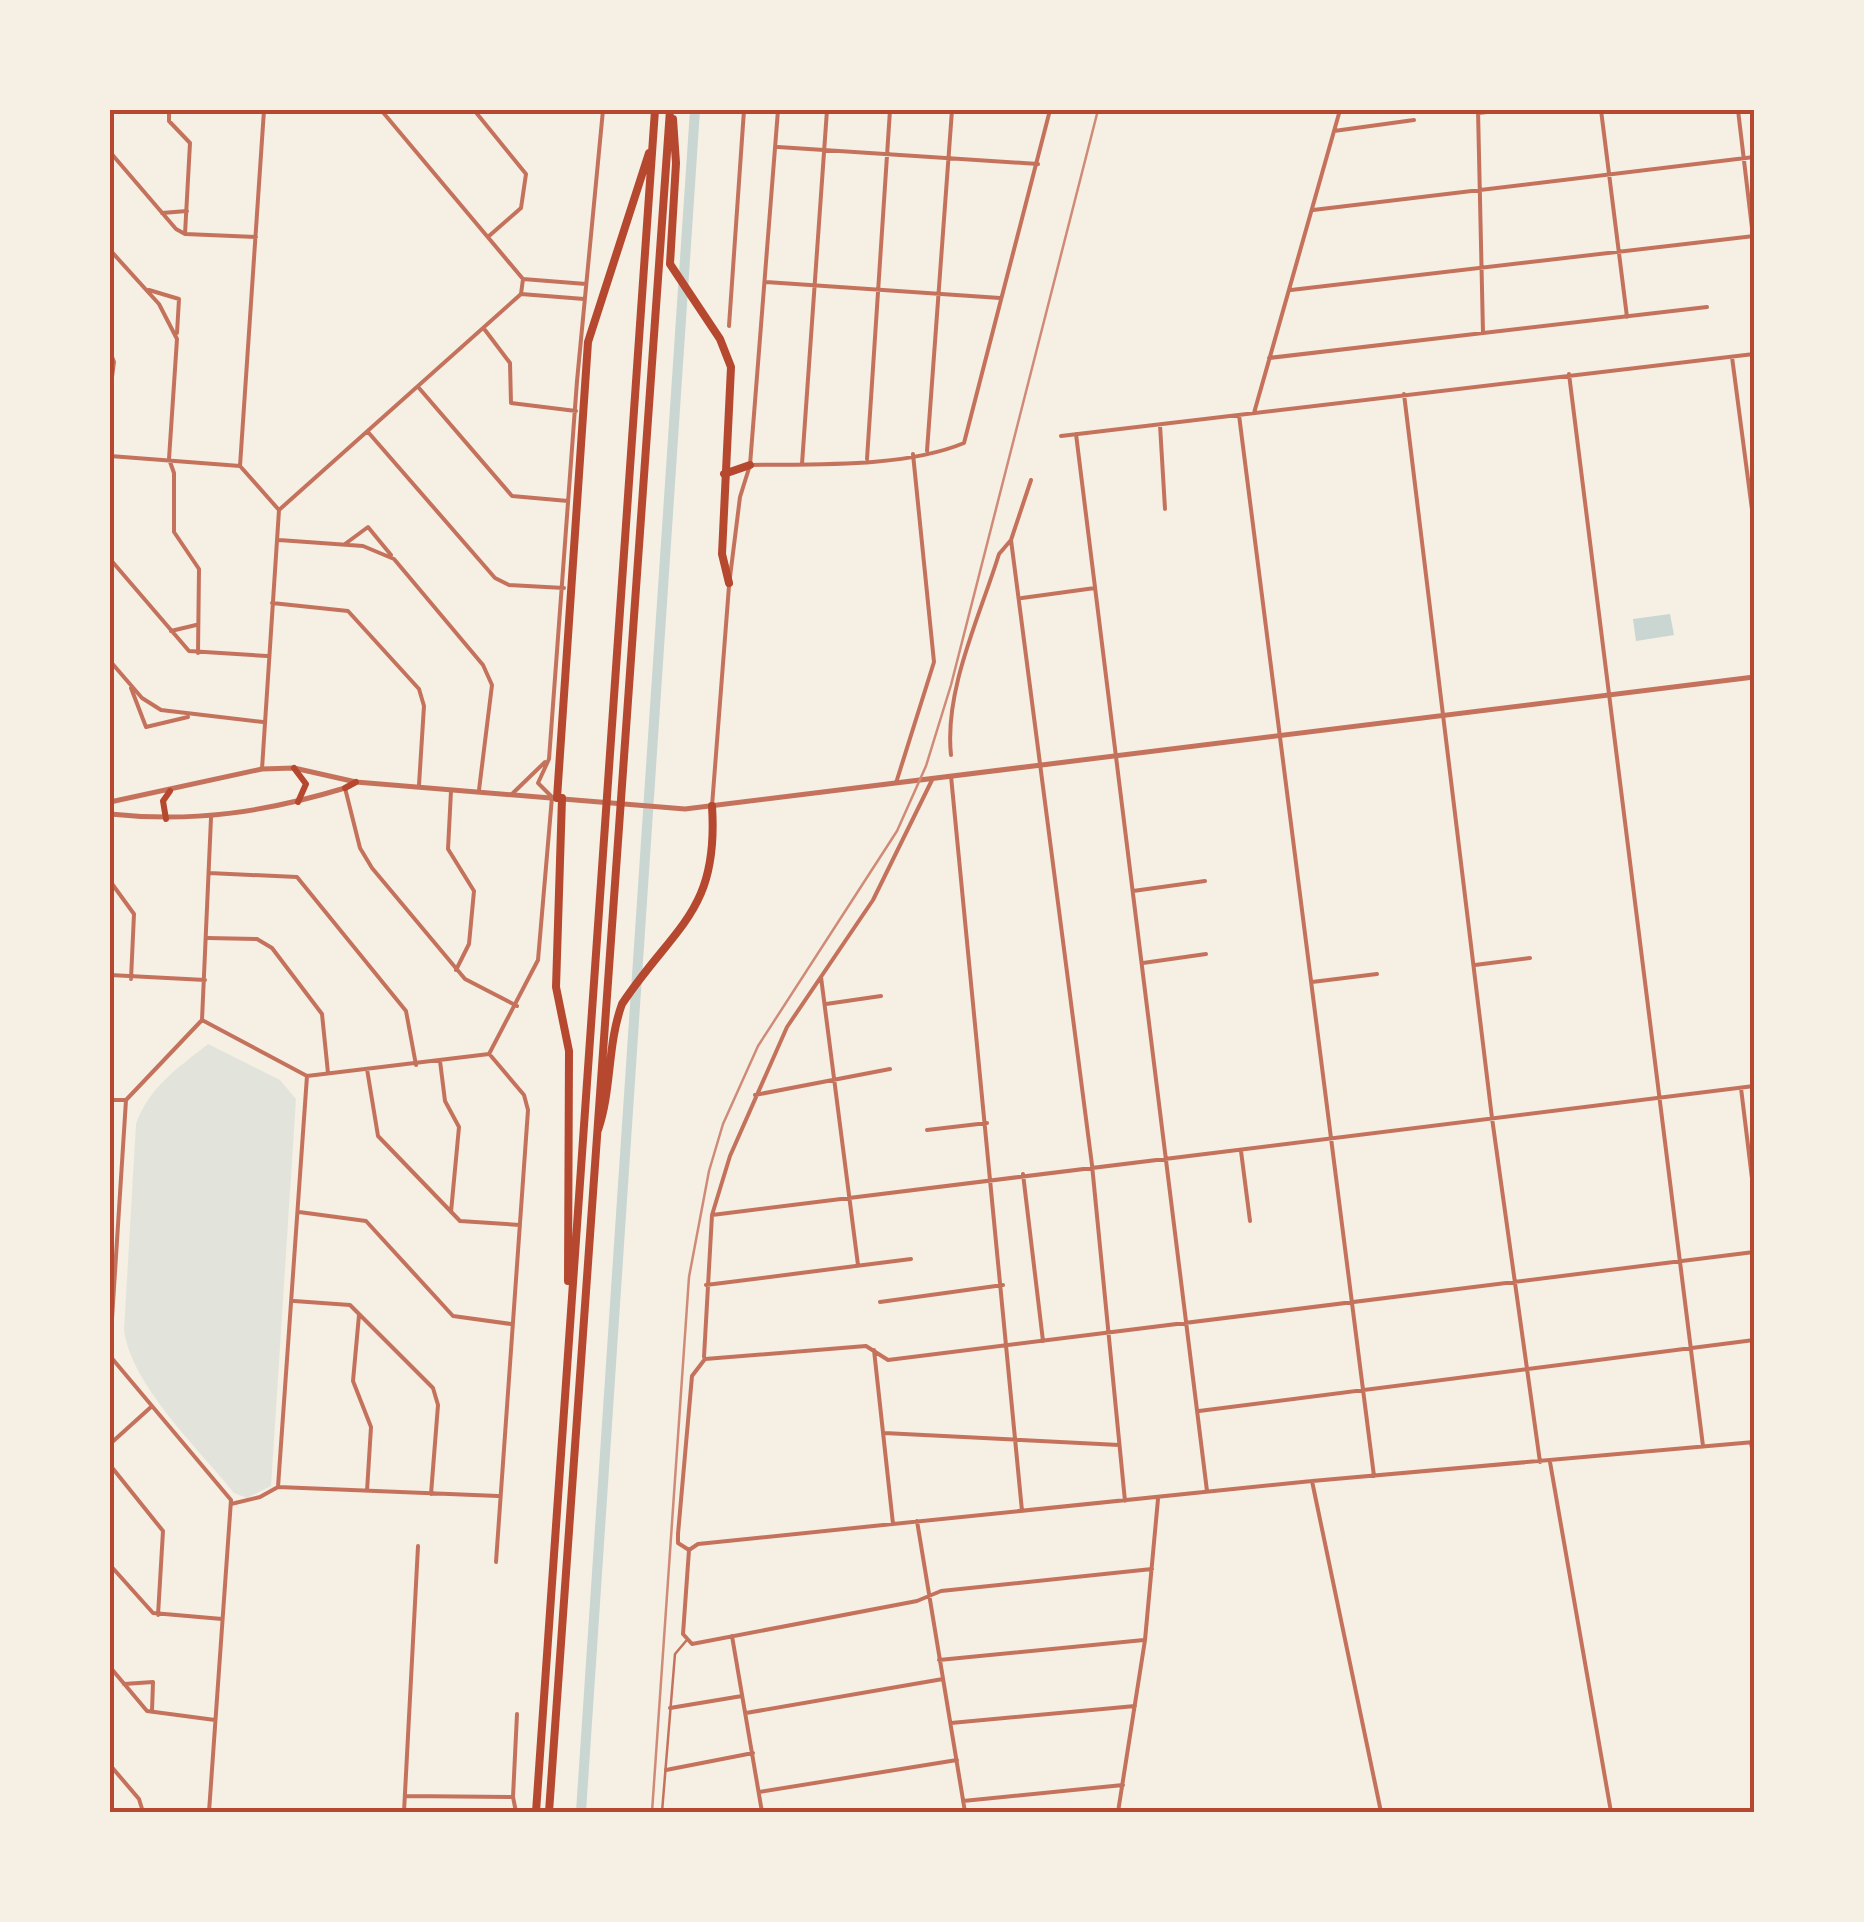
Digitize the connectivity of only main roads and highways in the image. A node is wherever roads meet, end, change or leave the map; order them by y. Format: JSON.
{"nodes":[{"id":1,"x":655,"y":110,"type":"edge"},
{"id":2,"x":671,"y":110,"type":"edge"},
{"id":3,"x":652,"y":140,"type":"junction"},
{"id":4,"x":750,"y":465,"type":"road end"},
{"id":5,"x":724,"y":474,"type":"junction"},
{"id":6,"x":729,"y":582,"type":"road end"},
{"id":7,"x":294,"y":768,"type":"road end"},
{"id":8,"x":356,"y":782,"type":"road end"},
{"id":9,"x":346,"y":788,"type":"road end"},
{"id":10,"x":170,"y":791,"type":"road end"},
{"id":11,"x":298,"y":802,"type":"road end"},
{"id":12,"x":712,"y":806,"type":"road end"},
{"id":13,"x":166,"y":820,"type":"road end"},
{"id":14,"x":595,"y":1139,"type":"junction"},
{"id":15,"x":570,"y":1296,"type":"junction"},
{"id":16,"x":536,"y":1812,"type":"edge"},
{"id":17,"x":549,"y":1812,"type":"edge"}],
"edges":[{"from":1,"to":3,"type":"highway"},
{"from":2,"to":5,"type":"highway"},
{"from":2,"to":14,"type":"highway"},
{"from":3,"to":15,"type":"highway"},
{"from":3,"to":15,"type":"highway"},
{"from":4,"to":5,"type":"highway"},
{"from":5,"to":6,"type":"highway"},
{"from":7,"to":11,"type":"main road"},
{"from":8,"to":9,"type":"main road"},
{"from":10,"to":13,"type":"main road"},
{"from":12,"to":14,"type":"highway"},
{"from":14,"to":17,"type":"highway"},
{"from":15,"to":16,"type":"highway"}]}
